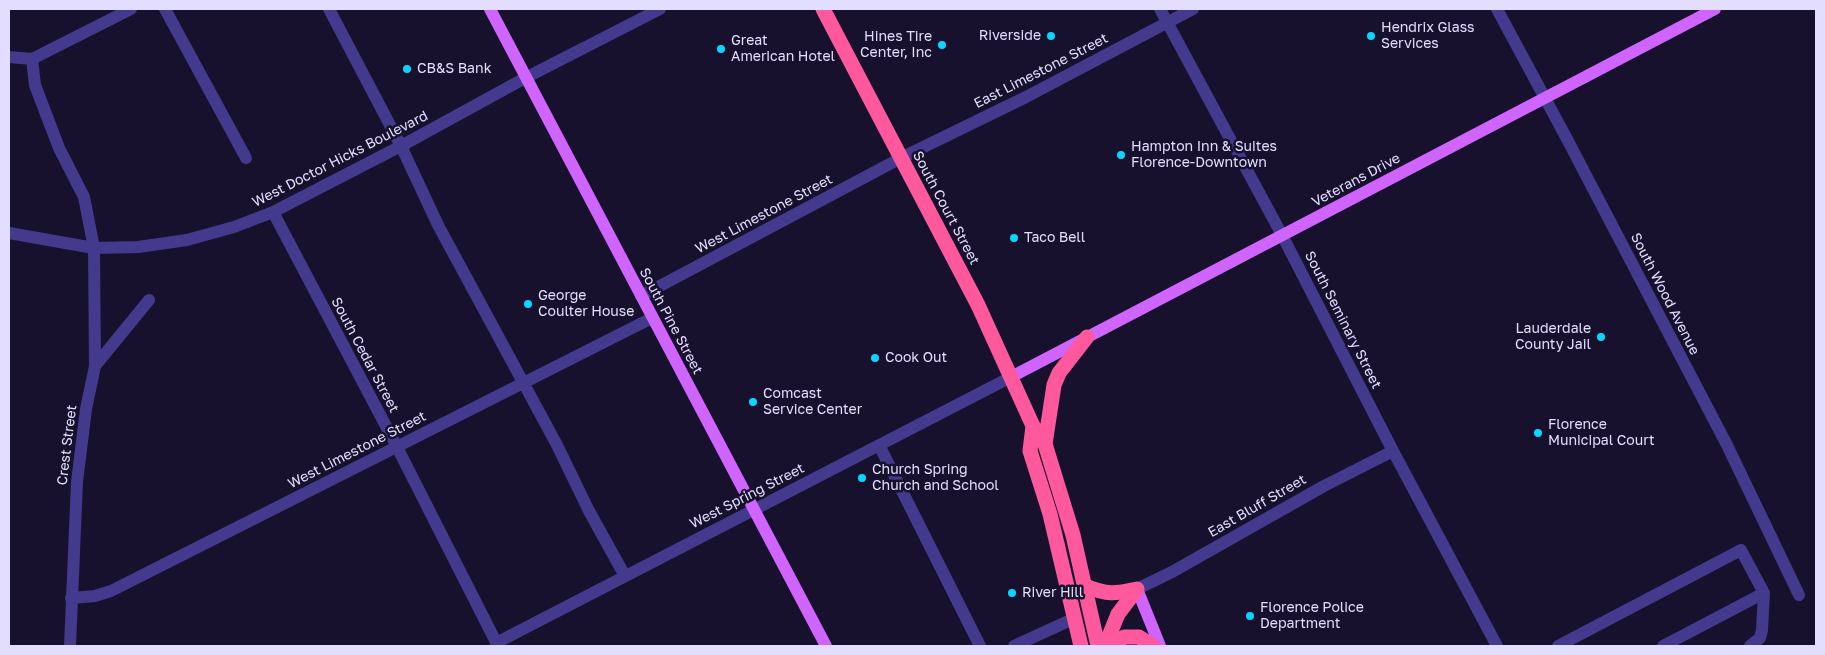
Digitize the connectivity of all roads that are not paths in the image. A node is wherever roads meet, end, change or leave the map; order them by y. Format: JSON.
{"nodes":[{"id":1,"x":131,"y":9,"type":"edge"},
{"id":2,"x":165,"y":9,"type":"edge"},
{"id":3,"x":329,"y":9,"type":"edge"},
{"id":4,"x":490,"y":9,"type":"edge"},
{"id":5,"x":823,"y":9,"type":"edge"},
{"id":6,"x":1160,"y":9,"type":"edge"},
{"id":7,"x":1193,"y":9,"type":"edge"},
{"id":8,"x":1498,"y":9,"type":"edge"},
{"id":9,"x":1715,"y":9,"type":"edge"},
{"id":10,"x":654,"y":10,"type":"edge"},
{"id":11,"x":831,"y":16,"type":"edge"},
{"id":12,"x":1167,"y":22,"type":"junction"},
{"id":13,"x":9,"y":57,"type":"edge"},
{"id":14,"x":32,"y":59,"type":"junction"},
{"id":15,"x":526,"y":77,"type":"junction"},
{"id":16,"x":1545,"y":98,"type":"junction"},
{"id":17,"x":401,"y":146,"type":"junction"},
{"id":18,"x":246,"y":158,"type":"dead end"},
{"id":19,"x":901,"y":158,"type":"junction"},
{"id":20,"x":273,"y":212,"type":"junction"},
{"id":21,"x":9,"y":233,"type":"edge"},
{"id":22,"x":1282,"y":235,"type":"junction"},
{"id":23,"x":94,"y":248,"type":"junction"},
{"id":24,"x":641,"y":296,"type":"junction"},
{"id":25,"x":149,"y":300,"type":"dead end"},
{"id":26,"x":652,"y":318,"type":"junction"},
{"id":27,"x":1087,"y":337,"type":"junction"},
{"id":28,"x":95,"y":366,"type":"junction"},
{"id":29,"x":1011,"y":377,"type":"junction"},
{"id":30,"x":523,"y":383,"type":"junction"},
{"id":31,"x":1033,"y":426,"type":"junction"},
{"id":32,"x":1046,"y":444,"type":"junction"},
{"id":33,"x":879,"y":445,"type":"junction"},
{"id":34,"x":397,"y":447,"type":"junction"},
{"id":35,"x":1393,"y":451,"type":"junction"},
{"id":36,"x":754,"y":510,"type":"junction"},
{"id":37,"x":626,"y":576,"type":"junction"},
{"id":38,"x":1086,"y":586,"type":"junction"},
{"id":39,"x":1137,"y":589,"type":"junction"},
{"id":40,"x":1764,"y":593,"type":"junction"},
{"id":41,"x":1799,"y":595,"type":"dead end"},
{"id":42,"x":71,"y":598,"type":"junction"},
{"id":43,"x":1075,"y":618,"type":"junction"},
{"id":44,"x":497,"y":644,"type":"edge"},
{"id":45,"x":70,"y":646,"type":"edge"},
{"id":46,"x":826,"y":646,"type":"edge"},
{"id":47,"x":980,"y":646,"type":"edge"},
{"id":48,"x":1014,"y":646,"type":"edge"},
{"id":49,"x":1081,"y":646,"type":"edge"},
{"id":50,"x":1098,"y":646,"type":"edge"},
{"id":51,"x":1105,"y":646,"type":"edge"},
{"id":52,"x":1113,"y":646,"type":"edge"},
{"id":53,"x":1153,"y":646,"type":"edge"},
{"id":54,"x":1160,"y":646,"type":"edge"},
{"id":55,"x":1497,"y":646,"type":"edge"},
{"id":56,"x":1558,"y":646,"type":"edge"},
{"id":57,"x":1663,"y":646,"type":"edge"},
{"id":58,"x":1750,"y":646,"type":"edge"}],
"edges":[{"from":1,"to":14,"type":"street"},
{"from":2,"to":18,"type":"street"},
{"from":3,"to":17,"type":"street"},
{"from":4,"to":15,"type":"main road","name":"South Pine Street"},
{"from":5,"to":11,"type":"highway","name":"South Court Street"},
{"from":6,"to":12,"type":"street","name":"South Seminary Street"},
{"from":7,"to":12,"type":"street","name":"East Limestone Street"},
{"from":8,"to":16,"type":"street","name":"South Wood Avenue"},
{"from":9,"to":16,"type":"main road","name":"Veterans Drive"},
{"from":10,"to":15,"type":"street","name":"West Doctor Hicks Boulevard"},
{"from":11,"to":19,"type":"highway","name":"South Court Street"},
{"from":12,"to":19,"type":"street","name":"East Limestone Street"},
{"from":12,"to":22,"type":"street","name":"South Seminary Street"},
{"from":13,"to":14,"type":"street"},
{"from":14,"to":23,"type":"street","name":"Crest Street"},
{"from":15,"to":17,"type":"street","name":"West Doctor Hicks Boulevard"},
{"from":15,"to":24,"type":"main road","name":"South Pine Street"},
{"from":16,"to":22,"type":"main road","name":"Veterans Drive"},
{"from":16,"to":41,"type":"street","name":"South Wood Avenue"},
{"from":17,"to":20,"type":"street","name":"West Doctor Hicks Boulevard"},
{"from":17,"to":30,"type":"street"},
{"from":19,"to":24,"type":"street","name":"West Limestone Street"},
{"from":19,"to":29,"type":"highway","name":"South Court Street"},
{"from":20,"to":23,"type":"street","name":"West Doctor Hicks Boulevard"},
{"from":20,"to":34,"type":"street","name":"South Cedar Street"},
{"from":21,"to":23,"type":"street","name":"West Doctor Hicks Boulevard"},
{"from":22,"to":27,"type":"main road","name":"Veterans Drive"},
{"from":22,"to":35,"type":"street","name":"South Seminary Street"},
{"from":23,"to":28,"type":"street","name":"Crest Street"},
{"from":24,"to":26,"type":"main road","name":"South Pine Street"},
{"from":25,"to":28,"type":"street"},
{"from":26,"to":30,"type":"street","name":"West Limestone Street"},
{"from":26,"to":36,"type":"main road","name":"South Pine Street"},
{"from":27,"to":29,"type":"main road","name":"Veterans Drive"},
{"from":27,"to":32,"type":"highway"},
{"from":28,"to":42,"type":"street","name":"Crest Street"},
{"from":29,"to":31,"type":"highway","name":"South Court Street"},
{"from":29,"to":33,"type":"street","name":"West Spring Street"},
{"from":30,"to":34,"type":"street","name":"West Limestone Street"},
{"from":30,"to":37,"type":"street"},
{"from":31,"to":32,"type":"highway","name":"South Court Street"},
{"from":31,"to":43,"type":"highway"},
{"from":32,"to":38,"type":"highway"},
{"from":33,"to":36,"type":"street","name":"West Spring Street"},
{"from":33,"to":47,"type":"street"},
{"from":34,"to":42,"type":"street","name":"West Limestone Street"},
{"from":34,"to":44,"type":"street","name":"South Cedar Street"},
{"from":35,"to":39,"type":"street","name":"East Bluff Street"},
{"from":35,"to":55,"type":"street","name":"South Seminary Street"},
{"from":36,"to":37,"type":"street","name":"West Spring Street"},
{"from":36,"to":46,"type":"main road","name":"South Pine Street"},
{"from":37,"to":44,"type":"street","name":"West Spring Street"},
{"from":38,"to":39,"type":"highway"},
{"from":38,"to":50,"type":"highway"},
{"from":39,"to":51,"type":"highway"},
{"from":39,"to":54,"type":"main road"},
{"from":40,"to":56,"type":"street"},
{"from":40,"to":57,"type":"street"},
{"from":40,"to":58,"type":"street"},
{"from":42,"to":45,"type":"street","name":"Crest Street"},
{"from":43,"to":48,"type":"street"},
{"from":43,"to":49,"type":"highway"},
{"from":52,"to":53,"type":"highway"}]}
